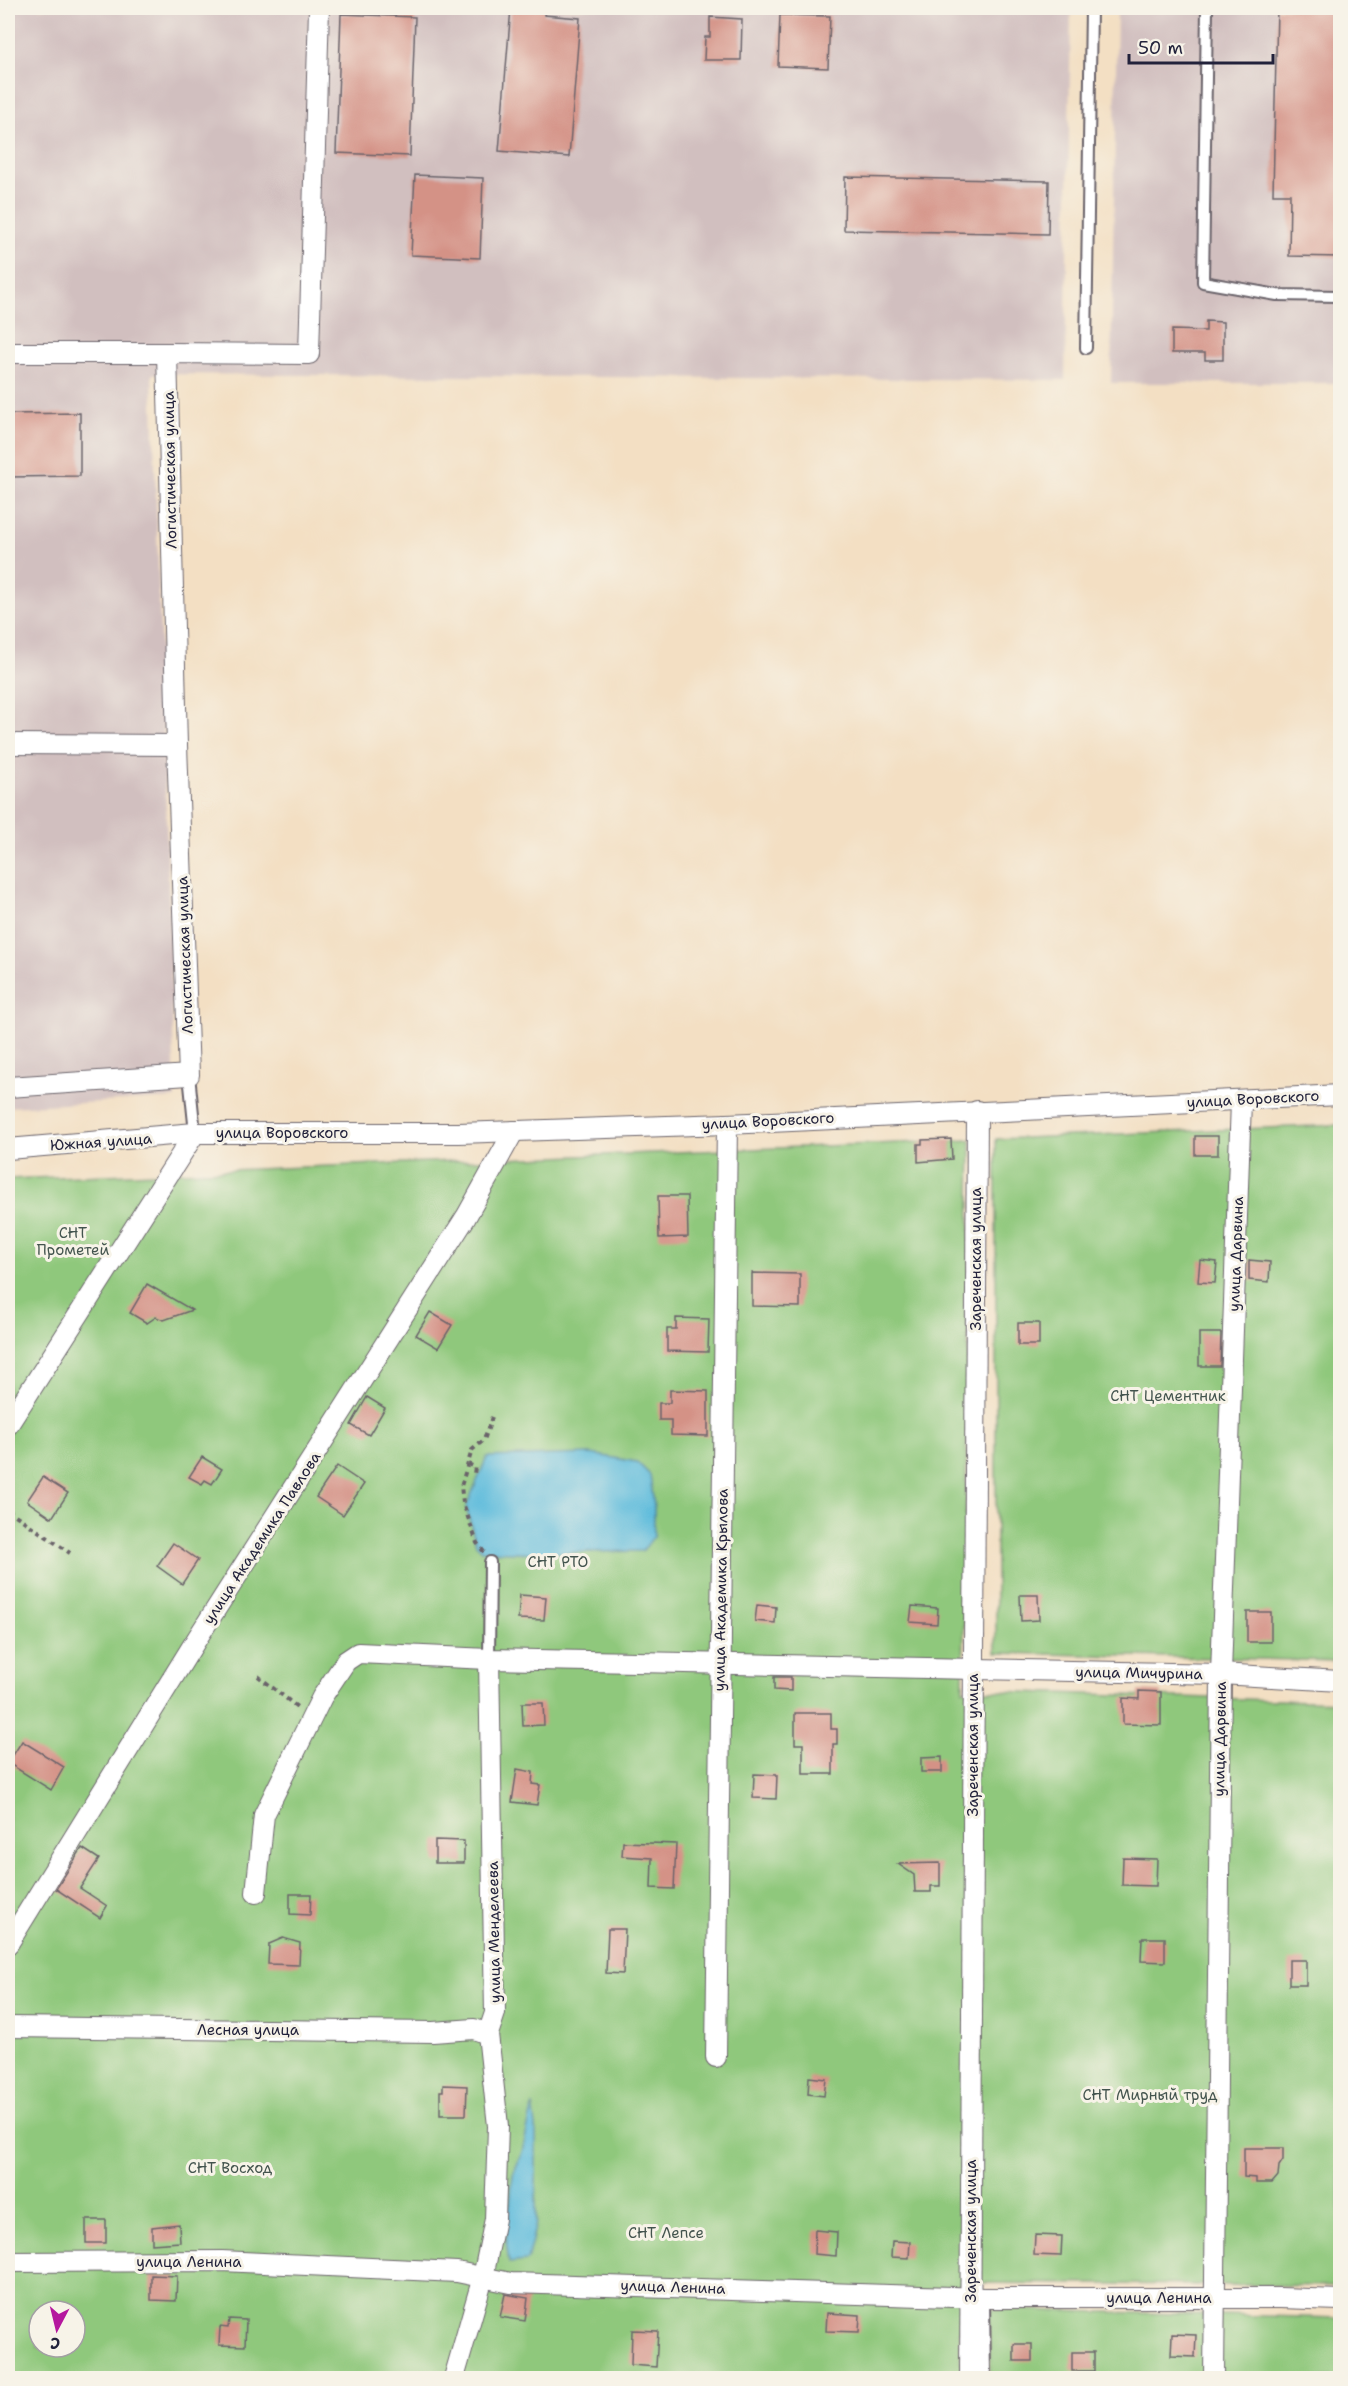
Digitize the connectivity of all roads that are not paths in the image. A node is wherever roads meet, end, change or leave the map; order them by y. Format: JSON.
{"nodes":[{"id":1,"x":319,"y":8,"type":"edge"},
{"id":2,"x":1091,"y":8,"type":"edge"},
{"id":3,"x":1207,"y":8,"type":"edge"},
{"id":4,"x":1341,"y":296,"type":"edge"},
{"id":5,"x":1086,"y":348,"type":"dead end"},
{"id":6,"x":8,"y":352,"type":"edge"},
{"id":7,"x":166,"y":353,"type":"junction"},
{"id":8,"x":8,"y":744,"type":"edge"},
{"id":9,"x":177,"y":745,"type":"junction"},
{"id":10,"x":189,"y":1076,"type":"junction"},
{"id":11,"x":8,"y":1087,"type":"edge"},
{"id":12,"x":1341,"y":1095,"type":"edge"},
{"id":13,"x":1241,"y":1101,"type":"junction"},
{"id":14,"x":977,"y":1111,"type":"junction"},
{"id":15,"x":727,"y":1124,"type":"junction"},
{"id":16,"x":514,"y":1131,"type":"junction"},
{"id":17,"x":195,"y":1133,"type":"junction"},
{"id":18,"x":8,"y":1149,"type":"edge"},
{"id":19,"x":8,"y":1425,"type":"edge"},
{"id":20,"x":490,"y":1562,"type":"dead end"},
{"id":21,"x":489,"y":1659,"type":"junction"},
{"id":22,"x":721,"y":1663,"type":"junction"},
{"id":23,"x":974,"y":1669,"type":"junction"},
{"id":24,"x":1221,"y":1674,"type":"junction"},
{"id":25,"x":1341,"y":1681,"type":"edge"},
{"id":26,"x":256,"y":1893,"type":"dead end"},
{"id":27,"x":8,"y":1944,"type":"edge"},
{"id":28,"x":8,"y":2027,"type":"edge"},
{"id":29,"x":488,"y":2034,"type":"junction"},
{"id":30,"x":716,"y":2056,"type":"dead end"},
{"id":31,"x":8,"y":2262,"type":"edge"},
{"id":32,"x":483,"y":2277,"type":"junction"},
{"id":33,"x":977,"y":2298,"type":"junction"},
{"id":34,"x":1213,"y":2298,"type":"junction"},
{"id":35,"x":1341,"y":2300,"type":"edge"},
{"id":36,"x":454,"y":2379,"type":"edge"},
{"id":37,"x":970,"y":2379,"type":"edge"},
{"id":38,"x":985,"y":2379,"type":"edge"},
{"id":39,"x":1214,"y":2379,"type":"edge"}],
"edges":[{"from":1,"to":7,"type":"street"},
{"from":2,"to":5,"type":"lane"},
{"from":3,"to":4,"type":"lane"},
{"from":6,"to":7,"type":"street"},
{"from":7,"to":9,"type":"street","name":"Логистическая улица"},
{"from":8,"to":9,"type":"street"},
{"from":9,"to":10,"type":"street","name":"Логистическая улица"},
{"from":10,"to":11,"type":"street"},
{"from":10,"to":17,"type":"lane"},
{"from":12,"to":13,"type":"street","name":"улица Воровского"},
{"from":13,"to":14,"type":"street","name":"улица Воровского"},
{"from":13,"to":24,"type":"street","name":"улица Дарвина"},
{"from":14,"to":15,"type":"street","name":"улица Воровского"},
{"from":14,"to":23,"type":"street","name":"Зареченская улица"},
{"from":15,"to":16,"type":"street","name":"улица Воровского"},
{"from":15,"to":22,"type":"street","name":"улица Академика Крылова"},
{"from":16,"to":17,"type":"street","name":"улица Воровского"},
{"from":16,"to":27,"type":"street","name":"улица Академика Павлова"},
{"from":17,"to":18,"type":"street","name":"Южная улица"},
{"from":17,"to":19,"type":"street"},
{"from":20,"to":21,"type":"lane"},
{"from":21,"to":22,"type":"street","name":"улица Мичурина"},
{"from":21,"to":26,"type":"street","name":"улица Мичурина"},
{"from":21,"to":29,"type":"street","name":"улица Менделеева"},
{"from":22,"to":23,"type":"street","name":"улица Мичурина"},
{"from":22,"to":30,"type":"street","name":"улица Академика Крылова"},
{"from":23,"to":24,"type":"street","name":"улица Мичурина"},
{"from":23,"to":33,"type":"street","name":"Зареченская улица"},
{"from":24,"to":25,"type":"street","name":"улица Мичурина"},
{"from":24,"to":34,"type":"street","name":"улица Дарвина"},
{"from":28,"to":29,"type":"street","name":"Лесная улица"},
{"from":29,"to":32,"type":"street","name":"улица Менделеева"},
{"from":31,"to":32,"type":"street","name":"улица Ленина"},
{"from":32,"to":33,"type":"street","name":"улица Ленина"},
{"from":32,"to":36,"type":"street","name":"улица Менделеева"},
{"from":33,"to":34,"type":"street","name":"улица Ленина"},
{"from":33,"to":37,"type":"street","name":"Зареченская улица"},
{"from":33,"to":38,"type":"lane"},
{"from":34,"to":35,"type":"street","name":"улица Ленина"},
{"from":34,"to":39,"type":"street","name":"улица Дарвина"}]}
